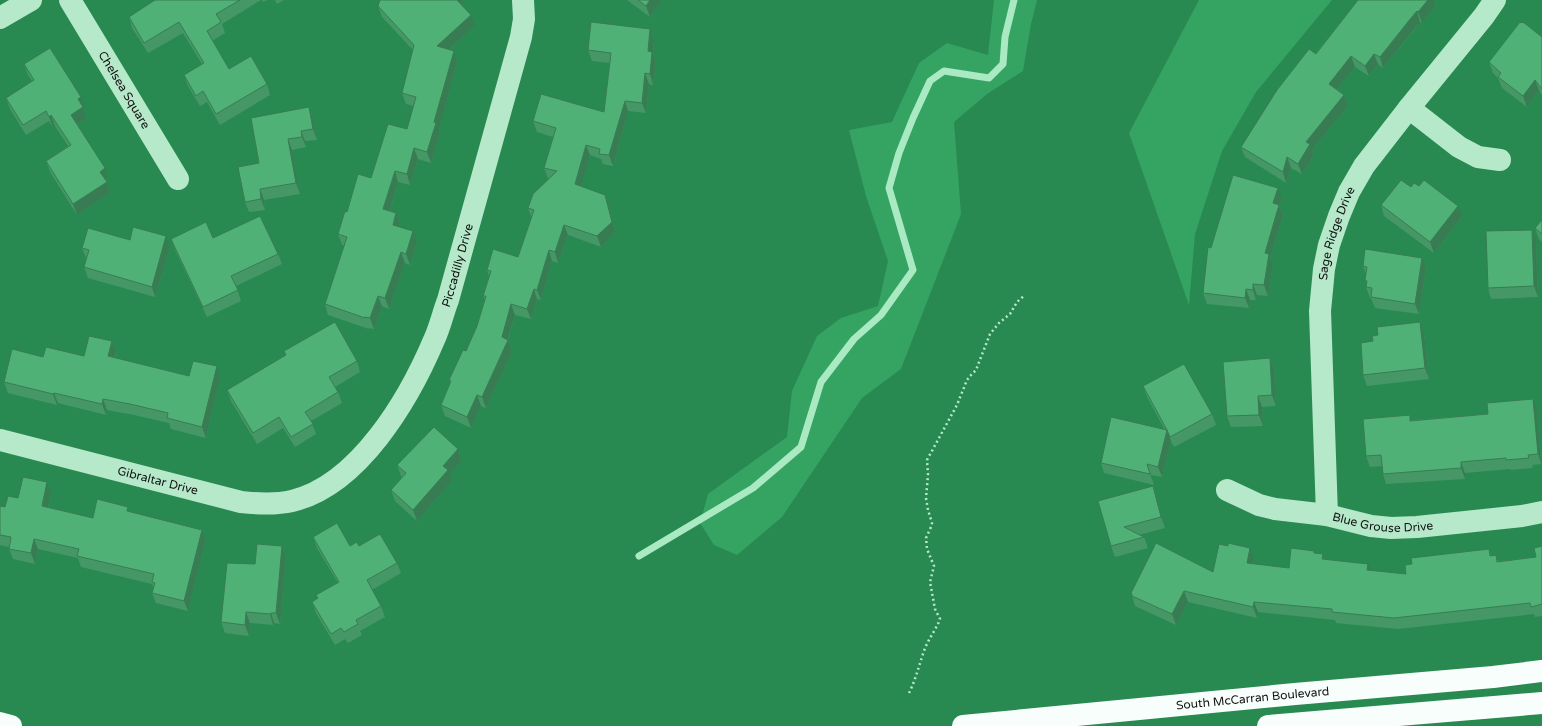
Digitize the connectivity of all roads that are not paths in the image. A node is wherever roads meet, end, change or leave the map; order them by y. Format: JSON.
{"nodes":[{"id":1,"x":31,"y":0,"type":"edge"},
{"id":2,"x":70,"y":0,"type":"edge"},
{"id":3,"x":523,"y":0,"type":"edge"},
{"id":4,"x":1495,"y":0,"type":"edge"},
{"id":5,"x":0,"y":18,"type":"edge"},
{"id":6,"x":1409,"y":108,"type":"junction"},
{"id":7,"x":1500,"y":160,"type":"dead end"},
{"id":8,"x":178,"y":179,"type":"dead end"},
{"id":9,"x":0,"y":440,"type":"edge"},
{"id":10,"x":1227,"y":490,"type":"dead end"},
{"id":11,"x":316,"y":492,"type":"joint"},
{"id":12,"x":1542,"y":512,"type":"edge"},
{"id":13,"x":1327,"y":515,"type":"junction"},
{"id":14,"x":1542,"y":670,"type":"edge"},
{"id":15,"x":1542,"y":703,"type":"edge"},
{"id":16,"x":0,"y":723,"type":"edge"},
{"id":17,"x":11,"y":726,"type":"edge"},
{"id":18,"x":963,"y":726,"type":"edge"},
{"id":19,"x":1268,"y":726,"type":"edge"}],
"edges":[{"from":1,"to":5,"type":"street"},
{"from":2,"to":8,"type":"street","name":"Chelsea Square"},
{"from":3,"to":11,"type":"street","name":"Piccadilly Drive"},
{"from":4,"to":6,"type":"street","name":"Sage Ridge Drive"},
{"from":6,"to":7,"type":"street"},
{"from":6,"to":13,"type":"street","name":"Sage Ridge Drive"},
{"from":9,"to":11,"type":"street","name":"Gibraltar Drive"},
{"from":10,"to":13,"type":"street","name":"Blue Grouse Drive"},
{"from":12,"to":13,"type":"street","name":"Blue Grouse Drive"},
{"from":14,"to":18,"type":"main road","name":"South McCarran Boulevard"},
{"from":15,"to":19,"type":"main road"},
{"from":16,"to":17,"type":"main road"}]}
